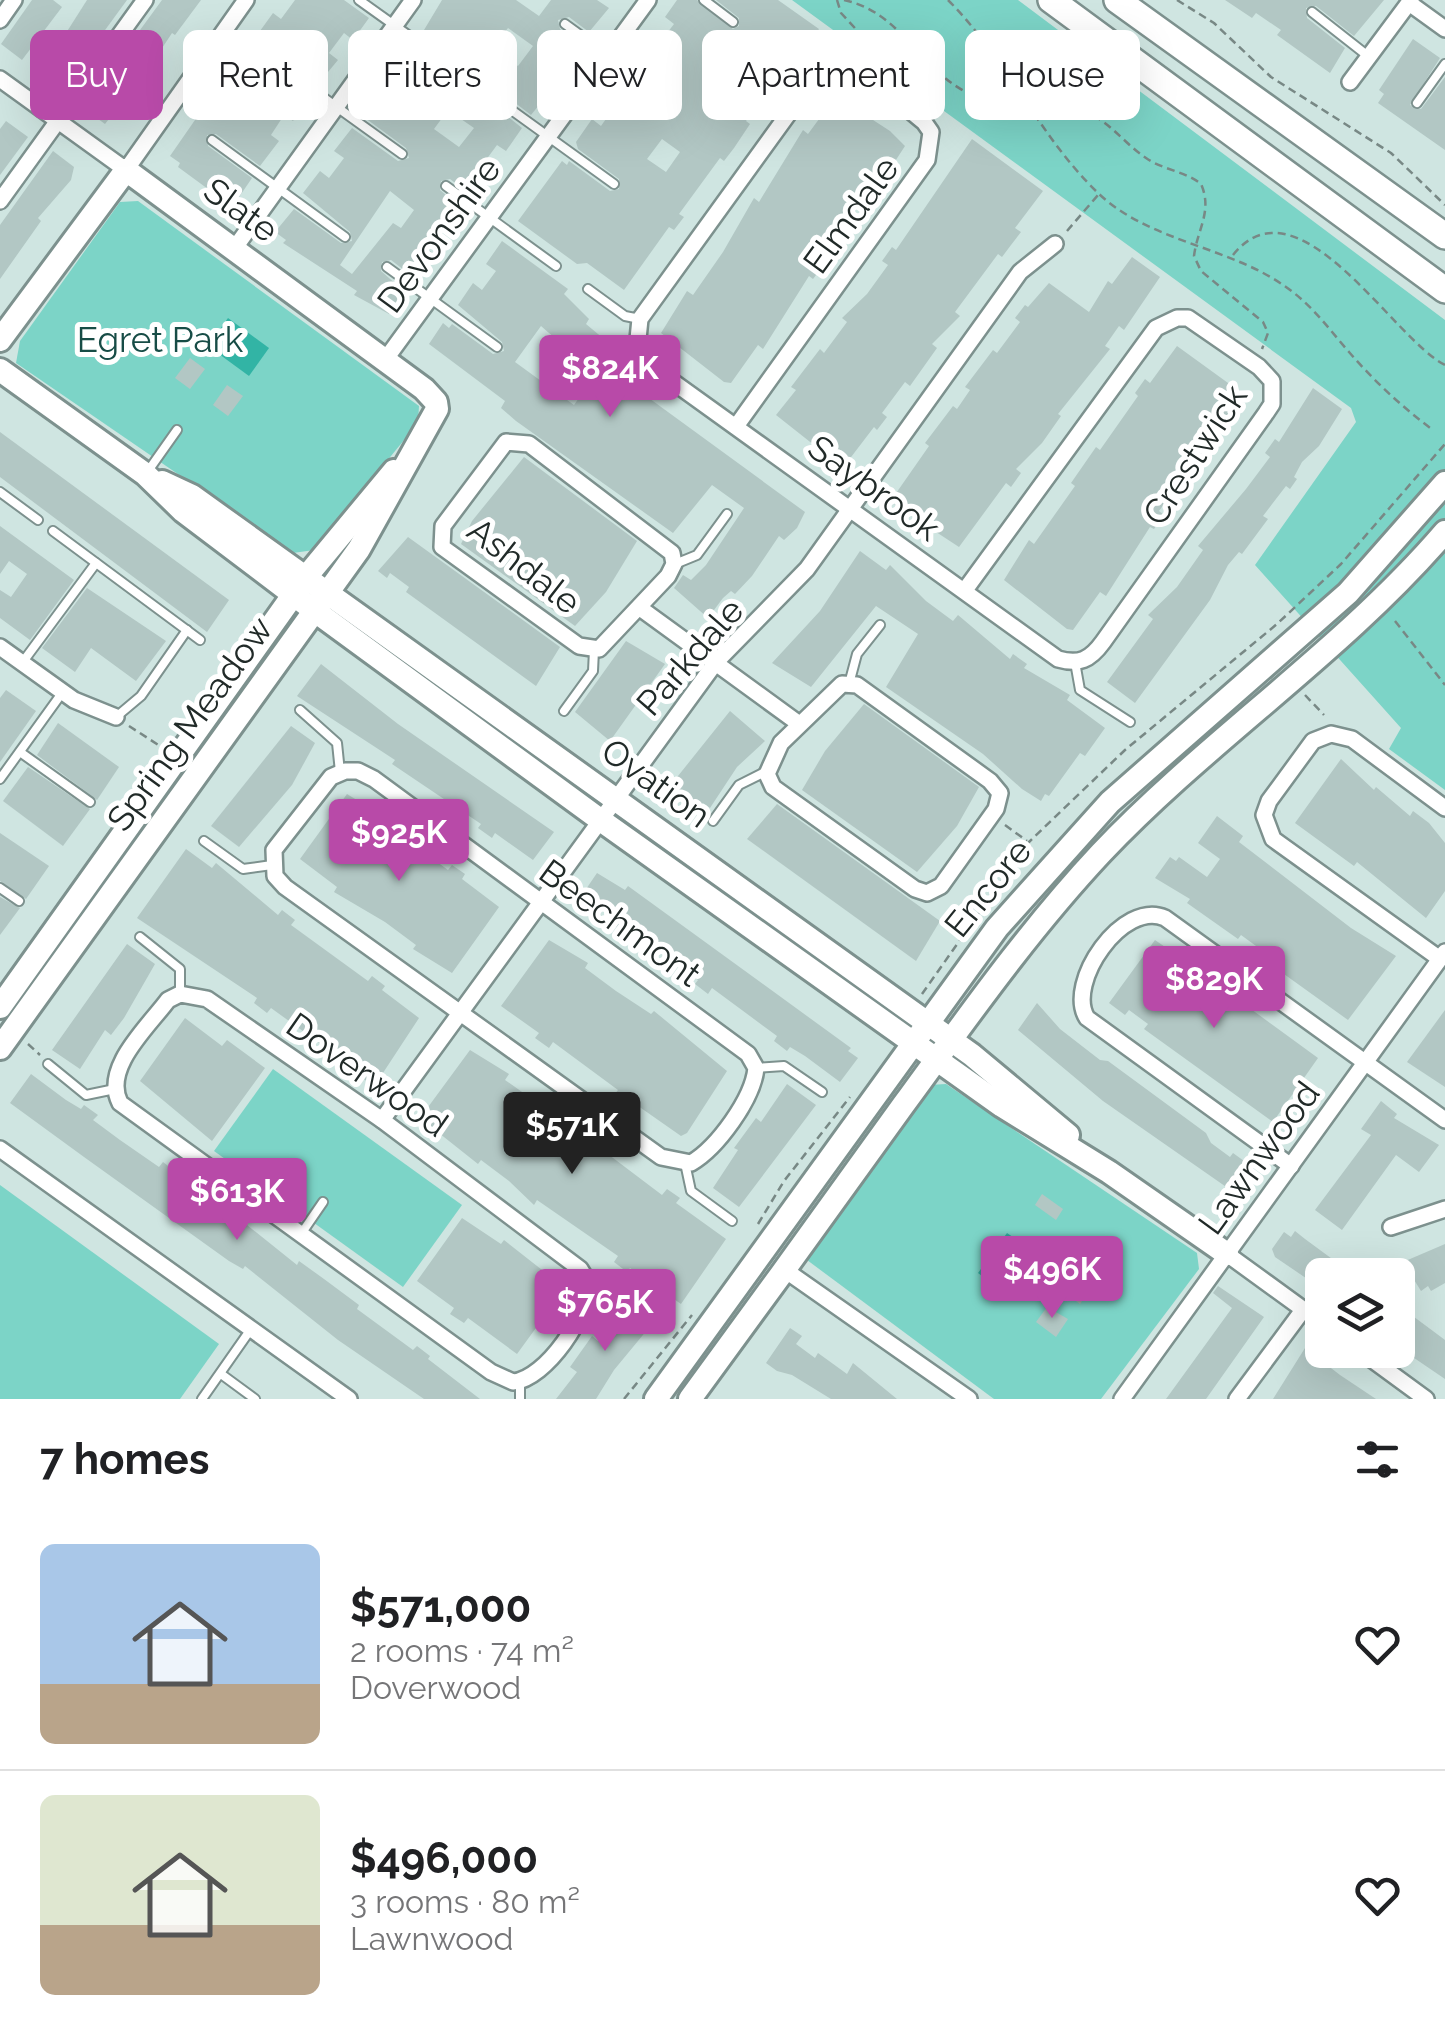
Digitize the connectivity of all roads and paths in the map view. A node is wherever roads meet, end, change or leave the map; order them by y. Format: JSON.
{"nodes":[{"id":1,"x":14,"y":0,"type":"edge"},
{"id":2,"x":145,"y":0,"type":"edge"},
{"id":3,"x":246,"y":0,"type":"edge"},
{"id":4,"x":359,"y":0,"type":"edge"},
{"id":5,"x":413,"y":0,"type":"edge"},
{"id":6,"x":648,"y":0,"type":"edge"},
{"id":7,"x":704,"y":0,"type":"edge"},
{"id":8,"x":837,"y":0,"type":"edge"},
{"id":9,"x":844,"y":0,"type":"edge"},
{"id":10,"x":948,"y":0,"type":"edge"},
{"id":11,"x":1052,"y":0,"type":"edge"},
{"id":12,"x":1117,"y":0,"type":"edge"},
{"id":13,"x":1177,"y":0,"type":"edge"},
{"id":14,"x":1410,"y":2,"type":"edge"},
{"id":15,"x":1312,"y":12,"type":"dead end"},
{"id":16,"x":0,"y":20,"type":"edge"},
{"id":17,"x":733,"y":22,"type":"dead end"},
{"id":18,"x":565,"y":24,"type":"dead end"},
{"id":19,"x":395,"y":26,"type":"junction"},
{"id":20,"x":400,"y":30,"type":"edge"},
{"id":21,"x":574,"y":30,"type":"edge"},
{"id":22,"x":626,"y":30,"type":"edge"},
{"id":23,"x":856,"y":30,"type":"edge"},
{"id":24,"x":976,"y":30,"type":"edge"},
{"id":25,"x":1445,"y":30,"type":"edge"},
{"id":26,"x":1369,"y":56,"type":"junction"},
{"id":27,"x":1445,"y":64,"type":"edge"},
{"id":28,"x":0,"y":79,"type":"edge"},
{"id":29,"x":1350,"y":82,"type":"dead end"},
{"id":30,"x":965,"y":91,"type":"edge"},
{"id":31,"x":328,"y":101,"type":"edge"},
{"id":32,"x":1417,"y":102,"type":"dead end"},
{"id":33,"x":336,"y":107,"type":"junction"},
{"id":34,"x":517,"y":114,"type":"edge"},
{"id":35,"x":561,"y":120,"type":"edge"},
{"id":36,"x":784,"y":120,"type":"edge"},
{"id":37,"x":921,"y":120,"type":"edge"},
{"id":38,"x":1040,"y":120,"type":"edge"},
{"id":39,"x":1102,"y":120,"type":"edge"},
{"id":40,"x":58,"y":121,"type":"junction"},
{"id":41,"x":549,"y":136,"type":"junction"},
{"id":42,"x":212,"y":140,"type":"dead end"},
{"id":43,"x":402,"y":154,"type":"dead end"},
{"id":44,"x":126,"y":170,"type":"junction"},
{"id":45,"x":614,"y":184,"type":"dead end"},
{"id":46,"x":446,"y":186,"type":"dead end"},
{"id":47,"x":278,"y":188,"type":"junction"},
{"id":48,"x":1098,"y":194,"type":"junction"},
{"id":49,"x":0,"y":202,"type":"edge"},
{"id":50,"x":1445,"y":205,"type":"edge"},
{"id":51,"x":489,"y":218,"type":"junction"},
{"id":52,"x":1445,"y":236,"type":"edge"},
{"id":53,"x":346,"y":237,"type":"dead end"},
{"id":54,"x":1197,"y":242,"type":"junction"},
{"id":55,"x":1055,"y":244,"type":"joint"},
{"id":56,"x":234,"y":248,"type":"junction"},
{"id":57,"x":1232,"y":256,"type":"junction"},
{"id":58,"x":556,"y":266,"type":"dead end"},
{"id":59,"x":387,"y":268,"type":"dead end"},
{"id":60,"x":588,"y":289,"type":"dead end"},
{"id":61,"x":1445,"y":290,"type":"edge"},
{"id":62,"x":430,"y":298,"type":"junction"},
{"id":63,"x":640,"y":319,"type":"junction"},
{"id":64,"x":0,"y":340,"type":"edge"},
{"id":65,"x":498,"y":347,"type":"dead end"},
{"id":66,"x":385,"y":360,"type":"junction"},
{"id":67,"x":1254,"y":363,"type":"junction"},
{"id":68,"x":1445,"y":365,"type":"edge"},
{"id":69,"x":0,"y":370,"type":"edge"},
{"id":70,"x":436,"y":402,"type":"joint"},
{"id":71,"x":737,"y":426,"type":"junction"},
{"id":72,"x":177,"y":430,"type":"dead end"},
{"id":73,"x":1432,"y":430,"type":"dead end"},
{"id":74,"x":426,"y":434,"type":"junction"},
{"id":75,"x":1445,"y":444,"type":"edge"},
{"id":76,"x":145,"y":474,"type":"junction"},
{"id":77,"x":1445,"y":484,"type":"edge"},
{"id":78,"x":0,"y":494,"type":"edge"},
{"id":79,"x":851,"y":509,"type":"junction"},
{"id":80,"x":727,"y":514,"type":"dead end"},
{"id":81,"x":38,"y":520,"type":"dead end"},
{"id":82,"x":53,"y":531,"type":"dead end"},
{"id":83,"x":1445,"y":532,"type":"edge"},
{"id":84,"x":96,"y":563,"type":"junction"},
{"id":85,"x":674,"y":564,"type":"junction"},
{"id":86,"x":301,"y":586,"type":"junction"},
{"id":87,"x":965,"y":590,"type":"junction"},
{"id":88,"x":321,"y":602,"type":"junction"},
{"id":89,"x":640,"y":608,"type":"junction"},
{"id":90,"x":1395,"y":621,"type":"dead end"},
{"id":91,"x":880,"y":625,"type":"dead end"},
{"id":92,"x":187,"y":630,"type":"junction"},
{"id":93,"x":200,"y":640,"type":"dead end"},
{"id":94,"x":0,"y":648,"type":"edge"},
{"id":95,"x":594,"y":649,"type":"junction"},
{"id":96,"x":716,"y":662,"type":"junction"},
{"id":97,"x":1079,"y":662,"type":"junction"},
{"id":98,"x":22,"y":663,"type":"junction"},
{"id":99,"x":1292,"y":683,"type":"junction"},
{"id":100,"x":849,"y":684,"type":"junction"},
{"id":101,"x":1445,"y":685,"type":"edge"},
{"id":102,"x":63,"y":692,"type":"junction"},
{"id":103,"x":300,"y":710,"type":"dead end"},
{"id":104,"x":564,"y":711,"type":"dead end"},
{"id":105,"x":1324,"y":715,"type":"dead end"},
{"id":106,"x":116,"y":716,"type":"junction"},
{"id":107,"x":1130,"y":722,"type":"dead end"},
{"id":108,"x":798,"y":723,"type":"junction"},
{"id":109,"x":20,"y":752,"type":"junction"},
{"id":110,"x":178,"y":758,"type":"junction"},
{"id":111,"x":768,"y":770,"type":"junction"},
{"id":112,"x":340,"y":772,"type":"junction"},
{"id":113,"x":0,"y":779,"type":"edge"},
{"id":114,"x":615,"y":797,"type":"junction"},
{"id":115,"x":90,"y":802,"type":"dead end"},
{"id":116,"x":1445,"y":808,"type":"edge"},
{"id":117,"x":992,"y":815,"type":"junction"},
{"id":118,"x":599,"y":819,"type":"junction"},
{"id":119,"x":714,"y":820,"type":"dead end"},
{"id":120,"x":204,"y":841,"type":"dead end"},
{"id":121,"x":1029,"y":842,"type":"junction"},
{"id":122,"x":274,"y":870,"type":"junction"},
{"id":123,"x":0,"y":888,"type":"edge"},
{"id":124,"x":540,"y":900,"type":"junction"},
{"id":125,"x":19,"y":902,"type":"dead end"},
{"id":126,"x":140,"y":937,"type":"dead end"},
{"id":127,"x":1442,"y":956,"type":"edge"},
{"id":128,"x":180,"y":994,"type":"junction"},
{"id":129,"x":920,"y":996,"type":"dead end"},
{"id":130,"x":0,"y":1007,"type":"edge"},
{"id":131,"x":460,"y":1010,"type":"junction"},
{"id":132,"x":928,"y":1024,"type":"junction"},
{"id":133,"x":5,"y":1040,"type":"edge"},
{"id":134,"x":914,"y":1044,"type":"junction"},
{"id":135,"x":944,"y":1050,"type":"junction"},
{"id":136,"x":1366,"y":1062,"type":"junction"},
{"id":137,"x":48,"y":1064,"type":"joint"},
{"id":138,"x":755,"y":1074,"type":"junction"},
{"id":139,"x":114,"y":1086,"type":"junction"},
{"id":140,"x":822,"y":1092,"type":"dead end"},
{"id":141,"x":382,"y":1120,"type":"junction"},
{"id":142,"x":1445,"y":1120,"type":"edge"},
{"id":143,"x":0,"y":1149,"type":"edge"},
{"id":144,"x":685,"y":1163,"type":"junction"},
{"id":145,"x":1291,"y":1166,"type":"junction"},
{"id":146,"x":323,"y":1202,"type":"dead end"},
{"id":147,"x":1445,"y":1209,"type":"edge"},
{"id":148,"x":732,"y":1221,"type":"dead end"},
{"id":149,"x":1391,"y":1227,"type":"dead end"},
{"id":150,"x":300,"y":1234,"type":"junction"},
{"id":151,"x":1227,"y":1254,"type":"junction"},
{"id":152,"x":784,"y":1270,"type":"junction"},
{"id":153,"x":588,"y":1293,"type":"junction"},
{"id":154,"x":1304,"y":1310,"type":"joint"},
{"id":155,"x":664,"y":1314,"type":"dead end"},
{"id":156,"x":251,"y":1329,"type":"junction"},
{"id":157,"x":1378,"y":1368,"type":"edge"},
{"id":158,"x":221,"y":1374,"type":"junction"},
{"id":159,"x":520,"y":1382,"type":"junction"},
{"id":160,"x":1403,"y":1392,"type":"edge"},
{"id":161,"x":202,"y":1399,"type":"edge"},
{"id":162,"x":256,"y":1399,"type":"edge"},
{"id":163,"x":349,"y":1399,"type":"edge"},
{"id":164,"x":520,"y":1399,"type":"edge"},
{"id":165,"x":656,"y":1399,"type":"edge"},
{"id":166,"x":690,"y":1399,"type":"edge"},
{"id":167,"x":969,"y":1399,"type":"edge"},
{"id":168,"x":1122,"y":1399,"type":"edge"},
{"id":169,"x":1237,"y":1399,"type":"edge"},
{"id":170,"x":1426,"y":1399,"type":"edge"}],
"edges":[{"from":1,"to":16,"type":"street"},
{"from":2,"to":40,"type":"street"},
{"from":3,"to":44,"type":"street"},
{"from":4,"to":19,"type":"lane"},
{"from":5,"to":19,"type":"street"},
{"from":6,"to":22,"type":"street","name":"Devonshire"},
{"from":7,"to":17,"type":"lane"},
{"from":8,"to":23,"type":"path"},
{"from":9,"to":30,"type":"path"},
{"from":10,"to":24,"type":"path"},
{"from":11,"to":61,"type":"main road"},
{"from":12,"to":52,"type":"main road"},
{"from":13,"to":50,"type":"path"},
{"from":14,"to":25,"type":"street"},
{"from":14,"to":26,"type":"street"},
{"from":15,"to":26,"type":"lane"},
{"from":18,"to":21,"type":"lane"},
{"from":19,"to":20,"type":"lane"},
{"from":19,"to":33,"type":"street"},
{"from":26,"to":29,"type":"street"},
{"from":27,"to":32,"type":"lane"},
{"from":28,"to":40,"type":"street","name":"Slate"},
{"from":31,"to":33,"type":"lane"},
{"from":33,"to":43,"type":"lane"},
{"from":33,"to":47,"type":"street"},
{"from":34,"to":41,"type":"lane"},
{"from":35,"to":41,"type":"street","name":"Devonshire"},
{"from":36,"to":63,"type":"street","name":"Elmdale"},
{"from":37,"to":71,"type":"street","name":"Elmdale"},
{"from":38,"to":48,"type":"path"},
{"from":39,"to":54,"type":"path"},
{"from":40,"to":44,"type":"street","name":"Slate"},
{"from":40,"to":49,"type":"street"},
{"from":41,"to":45,"type":"lane"},
{"from":41,"to":51,"type":"street","name":"Devonshire"},
{"from":42,"to":47,"type":"lane"},
{"from":44,"to":56,"type":"street","name":"Slate"},
{"from":44,"to":64,"type":"street"},
{"from":46,"to":51,"type":"lane"},
{"from":47,"to":53,"type":"lane"},
{"from":47,"to":56,"type":"street"},
{"from":48,"to":54,"type":"path"},
{"from":48,"to":55,"type":"path"},
{"from":51,"to":58,"type":"lane"},
{"from":51,"to":62,"type":"street","name":"Devonshire"},
{"from":54,"to":57,"type":"path"},
{"from":54,"to":67,"type":"path"},
{"from":55,"to":79,"type":"street","name":"Parkdale"},
{"from":56,"to":66,"type":"street","name":"Slate"},
{"from":57,"to":68,"type":"path"},
{"from":57,"to":73,"type":"path"},
{"from":59,"to":62,"type":"lane"},
{"from":60,"to":63,"type":"lane"},
{"from":62,"to":65,"type":"lane"},
{"from":62,"to":66,"type":"street","name":"Devonshire"},
{"from":63,"to":71,"type":"street","name":"Saybrook"},
{"from":66,"to":70,"type":"street","name":"Slate"},
{"from":67,"to":87,"type":"street","name":"Crestwick"},
{"from":67,"to":97,"type":"street","name":"Crestwick"},
{"from":69,"to":76,"type":"street","name":"Ovation"},
{"from":70,"to":74,"type":"street","name":"Spring Meadow"},
{"from":71,"to":79,"type":"street","name":"Saybrook"},
{"from":72,"to":76,"type":"lane"},
{"from":74,"to":86,"type":"street","name":"Spring Meadow"},
{"from":74,"to":88,"type":"street","name":"Spring Meadow"},
{"from":75,"to":121,"type":"path"},
{"from":76,"to":86,"type":"street","name":"Ovation"},
{"from":77,"to":132,"type":"street","name":"Encore"},
{"from":78,"to":81,"type":"lane"},
{"from":79,"to":87,"type":"street","name":"Saybrook"},
{"from":79,"to":96,"type":"street","name":"Parkdale"},
{"from":80,"to":85,"type":"lane"},
{"from":82,"to":84,"type":"lane"},
{"from":83,"to":99,"type":"street","name":"Encore"},
{"from":84,"to":92,"type":"lane"},
{"from":84,"to":98,"type":"lane"},
{"from":85,"to":89,"type":"street","name":"Ashdale"},
{"from":85,"to":95,"type":"street","name":"Ashdale"},
{"from":86,"to":88,"type":"street","name":"Ovation"},
{"from":86,"to":110,"type":"street","name":"Spring Meadow"},
{"from":87,"to":97,"type":"street","name":"Saybrook"},
{"from":88,"to":114,"type":"street","name":"Ovation"},
{"from":88,"to":118,"type":"street","name":"Ovation"},
{"from":88,"to":133,"type":"street","name":"Spring Meadow"},
{"from":89,"to":95,"type":"street","name":"Ashdale"},
{"from":89,"to":96,"type":"street"},
{"from":90,"to":101,"type":"path"},
{"from":91,"to":100,"type":"lane"},
{"from":92,"to":93,"type":"lane"},
{"from":92,"to":106,"type":"lane"},
{"from":94,"to":98,"type":"street"},
{"from":95,"to":104,"type":"lane"},
{"from":96,"to":108,"type":"street"},
{"from":96,"to":114,"type":"street","name":"Parkdale"},
{"from":97,"to":107,"type":"lane"},
{"from":98,"to":102,"type":"street"},
{"from":99,"to":105,"type":"path"},
{"from":99,"to":135,"type":"street","name":"Encore"},
{"from":100,"to":108,"type":"street"},
{"from":100,"to":117,"type":"street"},
{"from":102,"to":106,"type":"street"},
{"from":102,"to":109,"type":"lane"},
{"from":103,"to":112,"type":"lane"},
{"from":106,"to":110,"type":"path"},
{"from":108,"to":111,"type":"street"},
{"from":109,"to":113,"type":"lane"},
{"from":109,"to":115,"type":"lane"},
{"from":110,"to":130,"type":"street","name":"Spring Meadow"},
{"from":111,"to":117,"type":"street"},
{"from":111,"to":119,"type":"lane"},
{"from":112,"to":122,"type":"street"},
{"from":112,"to":124,"type":"street","name":"Beechmont"},
{"from":114,"to":118,"type":"street","name":"Parkdale"},
{"from":114,"to":132,"type":"street","name":"Ovation"},
{"from":116,"to":127,"type":"street"},
{"from":117,"to":121,"type":"path"},
{"from":118,"to":124,"type":"street","name":"Parkdale"},
{"from":118,"to":134,"type":"street","name":"Ovation"},
{"from":120,"to":122,"type":"lane"},
{"from":121,"to":129,"type":"path"},
{"from":122,"to":131,"type":"street"},
{"from":123,"to":125,"type":"lane"},
{"from":124,"to":131,"type":"street","name":"Parkdale"},
{"from":124,"to":138,"type":"street","name":"Beechmont"},
{"from":126,"to":128,"type":"lane"},
{"from":127,"to":136,"type":"street","name":"Lawnwood"},
{"from":128,"to":139,"type":"street"},
{"from":128,"to":141,"type":"street","name":"Doverwood"},
{"from":131,"to":141,"type":"street","name":"Parkdale"},
{"from":131,"to":144,"type":"street"},
{"from":132,"to":134,"type":"street","name":"Encore"},
{"from":132,"to":135,"type":"street","name":"Ovation"},
{"from":133,"to":137,"type":"path"},
{"from":134,"to":135,"type":"street","name":"Ovation"},
{"from":134,"to":165,"type":"street","name":"Encore"},
{"from":135,"to":151,"type":"street","name":"Ovation"},
{"from":135,"to":152,"type":"street","name":"Encore"},
{"from":136,"to":142,"type":"street"},
{"from":136,"to":145,"type":"street","name":"Lawnwood"},
{"from":136,"to":145,"type":"street"},
{"from":137,"to":139,"type":"lane"},
{"from":138,"to":140,"type":"lane"},
{"from":138,"to":144,"type":"street"},
{"from":139,"to":150,"type":"street"},
{"from":141,"to":153,"type":"street","name":"Doverwood"},
{"from":143,"to":156,"type":"street"},
{"from":144,"to":148,"type":"lane"},
{"from":145,"to":151,"type":"street","name":"Lawnwood"},
{"from":146,"to":150,"type":"lane"},
{"from":147,"to":149,"type":"street"},
{"from":150,"to":159,"type":"street"},
{"from":151,"to":154,"type":"street","name":"Ovation"},
{"from":151,"to":168,"type":"street","name":"Lawnwood"},
{"from":152,"to":166,"type":"street","name":"Encore"},
{"from":152,"to":167,"type":"street"},
{"from":153,"to":155,"type":"lane"},
{"from":153,"to":159,"type":"street"},
{"from":154,"to":169,"type":"street"},
{"from":156,"to":158,"type":"lane"},
{"from":156,"to":163,"type":"street"},
{"from":157,"to":160,"type":"street"},
{"from":158,"to":161,"type":"lane"},
{"from":158,"to":162,"type":"lane"},
{"from":159,"to":164,"type":"lane"},
{"from":160,"to":170,"type":"street"}]}
